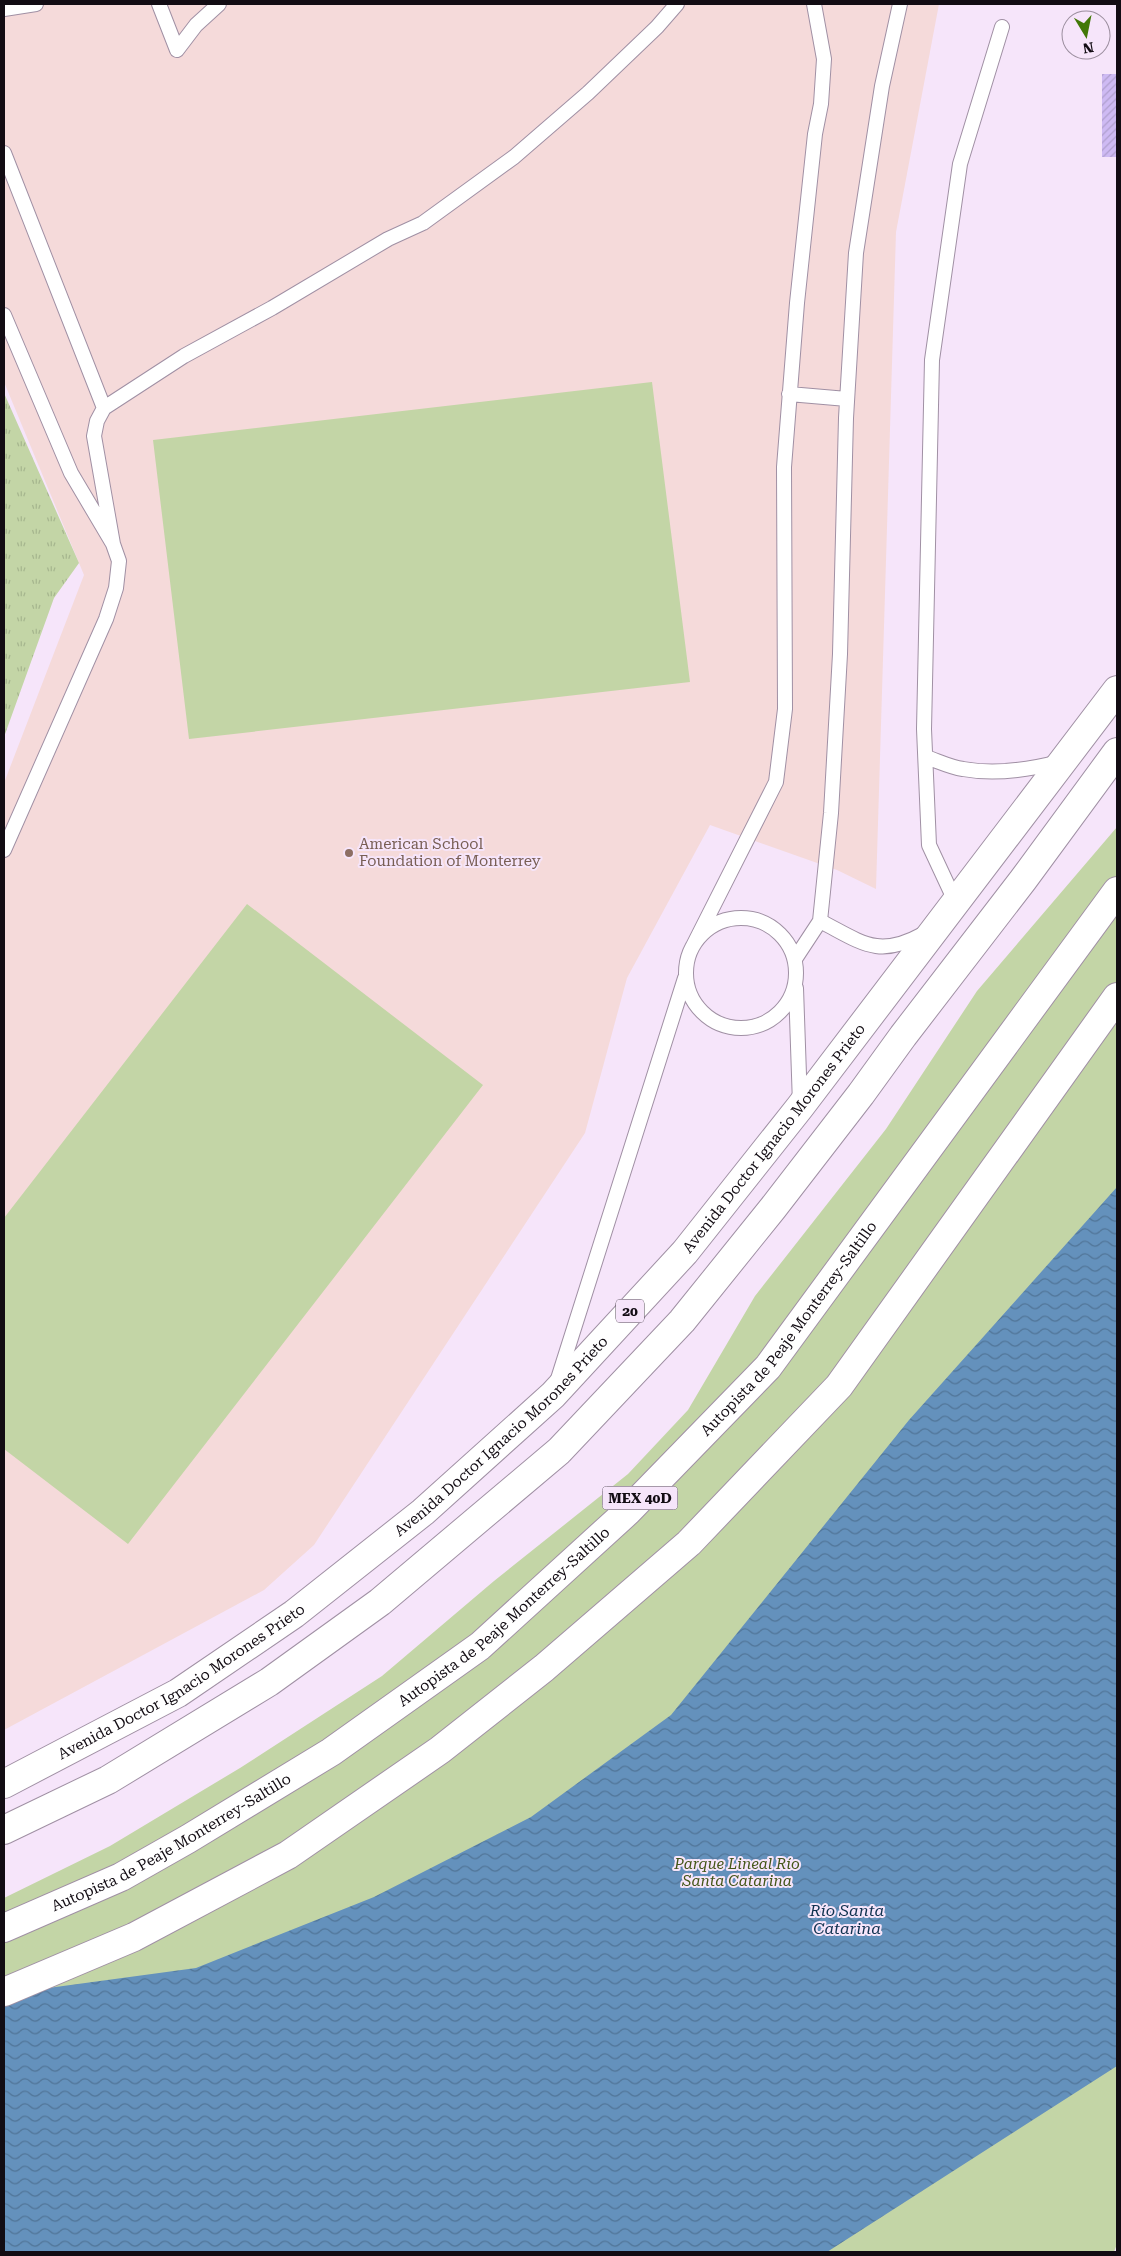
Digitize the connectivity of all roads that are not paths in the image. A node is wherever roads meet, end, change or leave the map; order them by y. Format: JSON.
{"nodes":[{"id":1,"x":36,"y":4,"type":"edge"},
{"id":2,"x":159,"y":4,"type":"edge"},
{"id":3,"x":219,"y":4,"type":"edge"},
{"id":4,"x":677,"y":4,"type":"edge"},
{"id":5,"x":814,"y":4,"type":"edge"},
{"id":6,"x":900,"y":4,"type":"edge"},
{"id":7,"x":4,"y":9,"type":"edge"},
{"id":8,"x":1002,"y":27,"type":"dead end"},
{"id":9,"x":4,"y":153,"type":"edge"},
{"id":10,"x":4,"y":314,"type":"edge"},
{"id":11,"x":790,"y":394,"type":"junction"},
{"id":12,"x":847,"y":399,"type":"junction"},
{"id":13,"x":104,"y":408,"type":"junction"},
{"id":14,"x":113,"y":544,"type":"junction"},
{"id":15,"x":1117,"y":690,"type":"edge"},
{"id":16,"x":1117,"y":752,"type":"edge"},
{"id":17,"x":926,"y":757,"type":"junction"},
{"id":18,"x":1065,"y":761,"type":"junction"},
{"id":19,"x":4,"y":850,"type":"edge"},
{"id":20,"x":1117,"y":891,"type":"edge"},
{"id":21,"x":956,"y":903,"type":"junction"},
{"id":22,"x":820,"y":920,"type":"junction"},
{"id":23,"x":939,"y":926,"type":"junction"},
{"id":24,"x":693,"y":946,"type":"junction"},
{"id":25,"x":795,"y":959,"type":"junction"},
{"id":26,"x":685,"y":978,"type":"junction"},
{"id":27,"x":796,"y":981,"type":"junction"},
{"id":28,"x":1117,"y":997,"type":"edge"},
{"id":29,"x":800,"y":1108,"type":"junction"},
{"id":30,"x":553,"y":1395,"type":"junction"},
{"id":31,"x":4,"y":1784,"type":"edge"},
{"id":32,"x":4,"y":1830,"type":"edge"},
{"id":33,"x":4,"y":1928,"type":"edge"},
{"id":34,"x":4,"y":1992,"type":"edge"}],
"edges":[{"from":1,"to":7,"type":"lane"},
{"from":2,"to":3,"type":"lane"},
{"from":4,"to":13,"type":"lane"},
{"from":5,"to":11,"type":"lane"},
{"from":6,"to":12,"type":"lane"},
{"from":8,"to":17,"type":"lane"},
{"from":9,"to":13,"type":"lane"},
{"from":10,"to":14,"type":"lane"},
{"from":11,"to":12,"type":"lane"},
{"from":11,"to":24,"type":"lane"},
{"from":12,"to":22,"type":"lane"},
{"from":13,"to":14,"type":"lane"},
{"from":14,"to":19,"type":"lane"},
{"from":15,"to":18,"type":"main road","name":"Avenida Doctor Ignacio Morones Prieto","number":"20"},
{"from":16,"to":32,"type":"main road"},
{"from":17,"to":18,"type":"lane"},
{"from":17,"to":21,"type":"lane"},
{"from":18,"to":21,"type":"main road","name":"Avenida Doctor Ignacio Morones Prieto","number":"20"},
{"from":20,"to":33,"type":"main road","name":"Autopista de Peaje Monterrey-Saltillo","number":"MEX 40D"},
{"from":21,"to":23,"type":"main road","name":"Avenida Doctor Ignacio Morones Prieto","number":"20"},
{"from":22,"to":23,"type":"lane"},
{"from":22,"to":25,"type":"lane"},
{"from":23,"to":29,"type":"main road","name":"Avenida Doctor Ignacio Morones Prieto","number":"20"},
{"from":24,"to":25,"type":"lane"},
{"from":24,"to":26,"type":"lane"},
{"from":25,"to":27,"type":"lane"},
{"from":26,"to":27,"type":"lane"},
{"from":26,"to":30,"type":"lane"},
{"from":27,"to":29,"type":"lane"},
{"from":28,"to":34,"type":"main road"},
{"from":29,"to":30,"type":"main road","name":"Avenida Doctor Ignacio Morones Prieto","number":"20"},
{"from":30,"to":31,"type":"main road","name":"Avenida Doctor Ignacio Morones Prieto","number":"20"}]}
